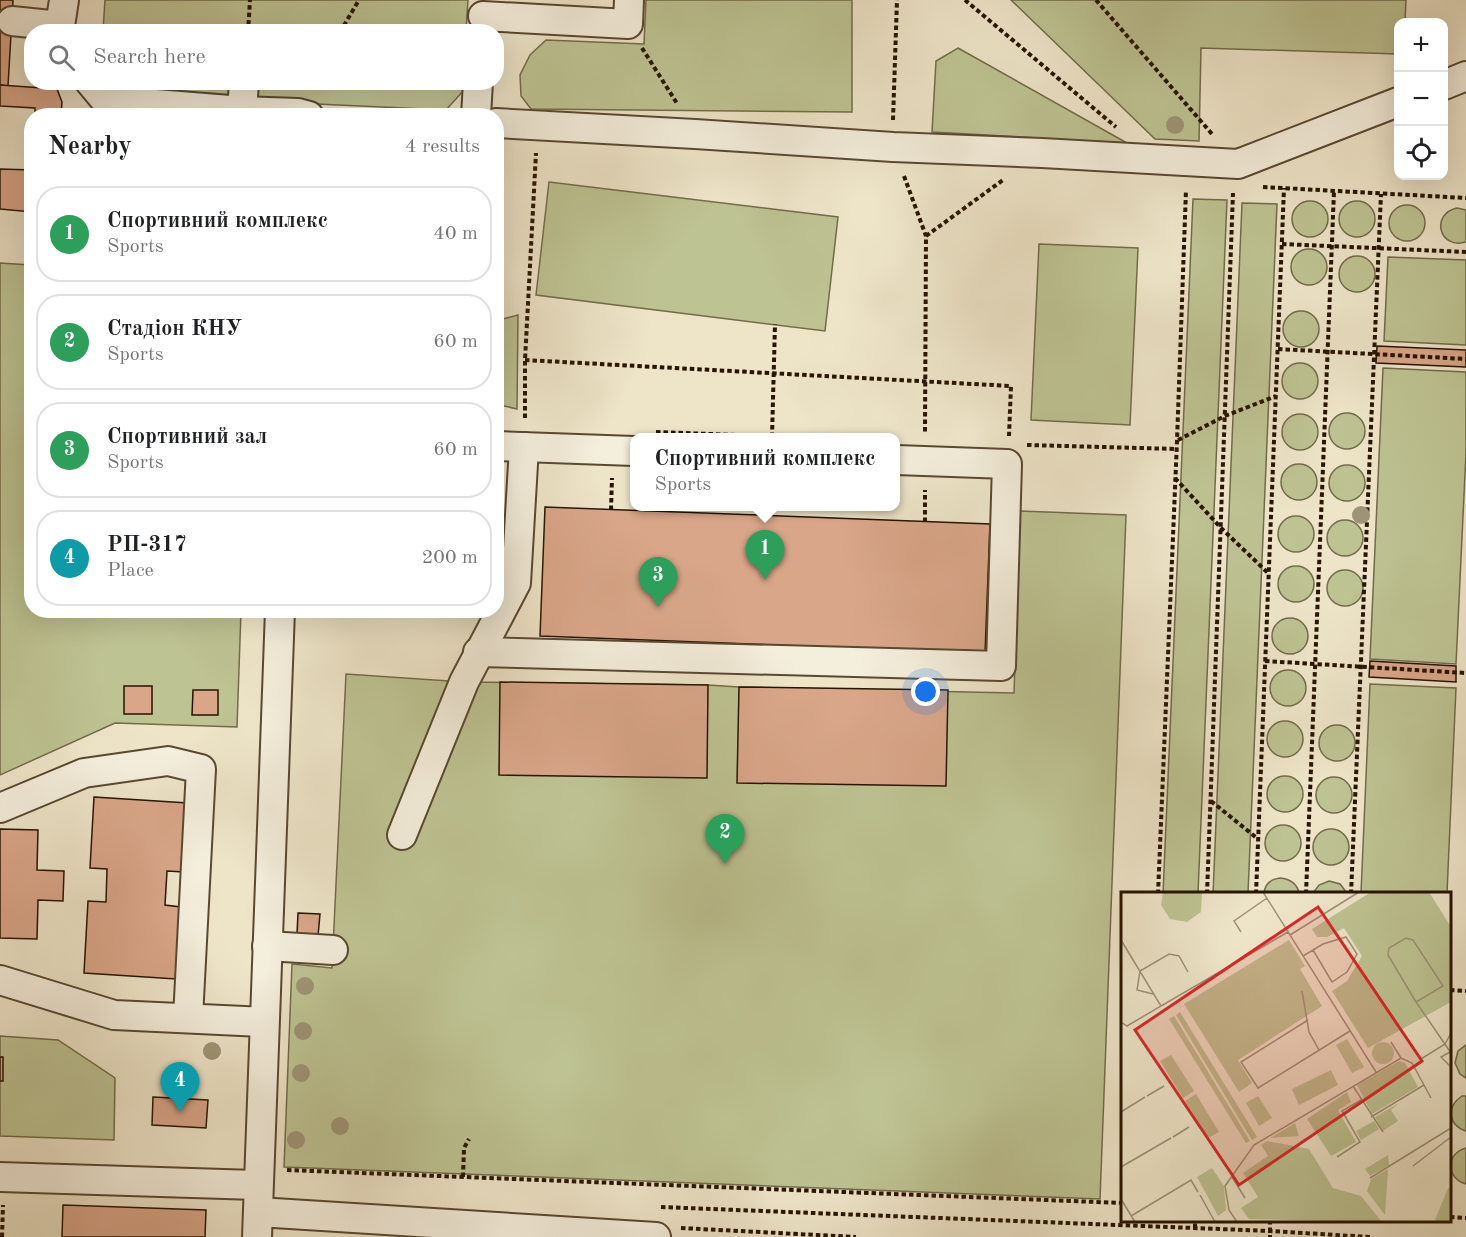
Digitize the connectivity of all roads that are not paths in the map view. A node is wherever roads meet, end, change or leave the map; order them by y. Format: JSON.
{"nodes":[{"id":1,"x":628,"y":12,"type":"edge"},
{"id":2,"x":483,"y":16,"type":"edge"},
{"id":3,"x":62,"y":19,"type":"edge"},
{"id":4,"x":12,"y":21,"type":"dead end"},
{"id":5,"x":1466,"y":76,"type":"edge"},
{"id":6,"x":1448,"y":83,"type":"edge"},
{"id":7,"x":243,"y":90,"type":"edge"},
{"id":8,"x":478,"y":90,"type":"edge"},
{"id":9,"x":100,"y":100,"type":"edge"},
{"id":10,"x":1394,"y":104,"type":"edge"},
{"id":11,"x":203,"y":108,"type":"edge"},
{"id":12,"x":242,"y":108,"type":"edge"},
{"id":13,"x":476,"y":108,"type":"edge"},
{"id":14,"x":504,"y":123,"type":"edge"},
{"id":15,"x":630,"y":442,"type":"edge"},
{"id":16,"x":504,"y":446,"type":"edge"},
{"id":17,"x":524,"y":447,"type":"junction"},
{"id":18,"x":900,"y":460,"type":"edge"},
{"id":19,"x":504,"y":605,"type":"edge"},
{"id":20,"x":280,"y":618,"type":"edge"},
{"id":21,"x":497,"y":618,"type":"edge"},
{"id":22,"x":478,"y":652,"type":"junction"},
{"id":23,"x":0,"y":808,"type":"edge"},
{"id":24,"x":402,"y":836,"type":"dead end"},
{"id":25,"x":267,"y":946,"type":"junction"},
{"id":26,"x":333,"y":950,"type":"dead end"},
{"id":27,"x":0,"y":980,"type":"edge"},
{"id":28,"x":188,"y":1018,"type":"junction"},
{"id":29,"x":264,"y":1022,"type":"junction"},
{"id":30,"x":0,"y":1177,"type":"edge"},
{"id":31,"x":258,"y":1201,"type":"edge"},
{"id":32,"x":512,"y":1232,"type":"edge"},
{"id":33,"x":656,"y":1237,"type":"edge"}],
"edges":[{"from":1,"to":2,"type":"lane"},
{"from":3,"to":4,"type":"lane"},
{"from":5,"to":6,"type":"lane"},
{"from":7,"to":12,"type":"lane"},
{"from":8,"to":13,"type":"lane"},
{"from":9,"to":11,"type":"lane"},
{"from":10,"to":14,"type":"lane"},
{"from":15,"to":17,"type":"lane"},
{"from":16,"to":17,"type":"lane"},
{"from":17,"to":19,"type":"lane"},
{"from":18,"to":22,"type":"lane"},
{"from":20,"to":25,"type":"lane"},
{"from":21,"to":22,"type":"lane"},
{"from":22,"to":24,"type":"lane"},
{"from":23,"to":28,"type":"lane"},
{"from":25,"to":26,"type":"lane"},
{"from":25,"to":29,"type":"lane"},
{"from":27,"to":28,"type":"lane"},
{"from":28,"to":29,"type":"lane"},
{"from":29,"to":31,"type":"lane"},
{"from":30,"to":31,"type":"lane"},
{"from":31,"to":32,"type":"lane"},
{"from":32,"to":33,"type":"lane"}]}
